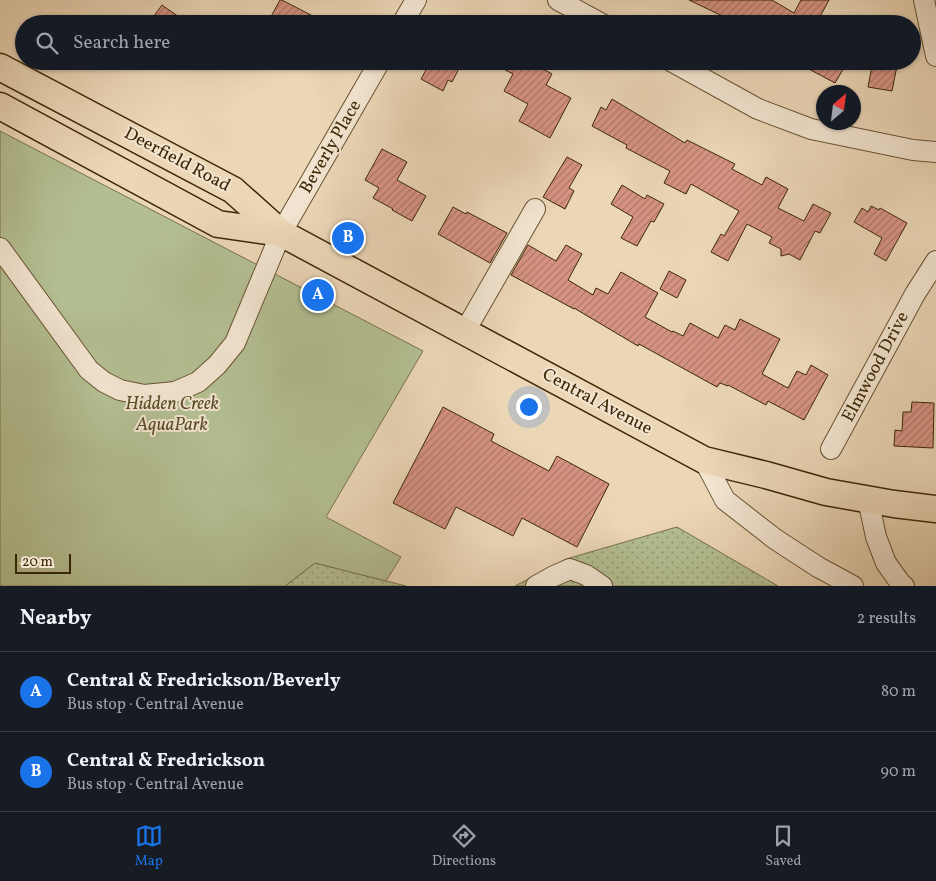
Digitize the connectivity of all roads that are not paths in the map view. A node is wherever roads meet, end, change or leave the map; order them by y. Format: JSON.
{"nodes":[{"id":1,"x":416,"y":0,"type":"edge"},
{"id":2,"x":558,"y":0,"type":"edge"},
{"id":3,"x":924,"y":0,"type":"edge"},
{"id":4,"x":407,"y":15,"type":"edge"},
{"id":5,"x":586,"y":15,"type":"edge"},
{"id":6,"x":936,"y":56,"type":"edge"},
{"id":7,"x":0,"y":67,"type":"edge"},
{"id":8,"x":375,"y":70,"type":"edge"},
{"id":9,"x":686,"y":70,"type":"edge"},
{"id":10,"x":0,"y":106,"type":"edge"},
{"id":11,"x":936,"y":152,"type":"edge"},
{"id":12,"x":535,"y":209,"type":"dead end"},
{"id":13,"x":281,"y":233,"type":"junction"},
{"id":14,"x":0,"y":248,"type":"edge"},
{"id":15,"x":936,"y":261,"type":"edge"},
{"id":16,"x":464,"y":331,"type":"junction"},
{"id":17,"x":832,"y":448,"type":"dead end"},
{"id":18,"x":704,"y":460,"type":"junction"},
{"id":19,"x":868,"y":499,"type":"junction"},
{"id":20,"x":936,"y":509,"type":"edge"},
{"id":21,"x":536,"y":586,"type":"edge"},
{"id":22,"x":602,"y":586,"type":"edge"},
{"id":23,"x":853,"y":586,"type":"edge"},
{"id":24,"x":904,"y":586,"type":"edge"}],
"edges":[{"from":1,"to":4,"type":"street"},
{"from":2,"to":5,"type":"street"},
{"from":3,"to":6,"type":"street"},
{"from":7,"to":13,"type":"main road","name":"Deerfield Road"},
{"from":8,"to":13,"type":"street","name":"Beverly Place"},
{"from":9,"to":11,"type":"street"},
{"from":10,"to":13,"type":"main road","name":"Deerfield Road"},
{"from":12,"to":16,"type":"street"},
{"from":13,"to":14,"type":"street","name":"Beverly Place"},
{"from":13,"to":16,"type":"main road","name":"Central Avenue"},
{"from":15,"to":17,"type":"street","name":"Elmwood Drive"},
{"from":16,"to":18,"type":"main road","name":"Central Avenue"},
{"from":18,"to":19,"type":"main road","name":"Central Avenue"},
{"from":18,"to":23,"type":"street"},
{"from":19,"to":20,"type":"main road","name":"Central Avenue"},
{"from":19,"to":24,"type":"street"},
{"from":21,"to":22,"type":"street"}]}
